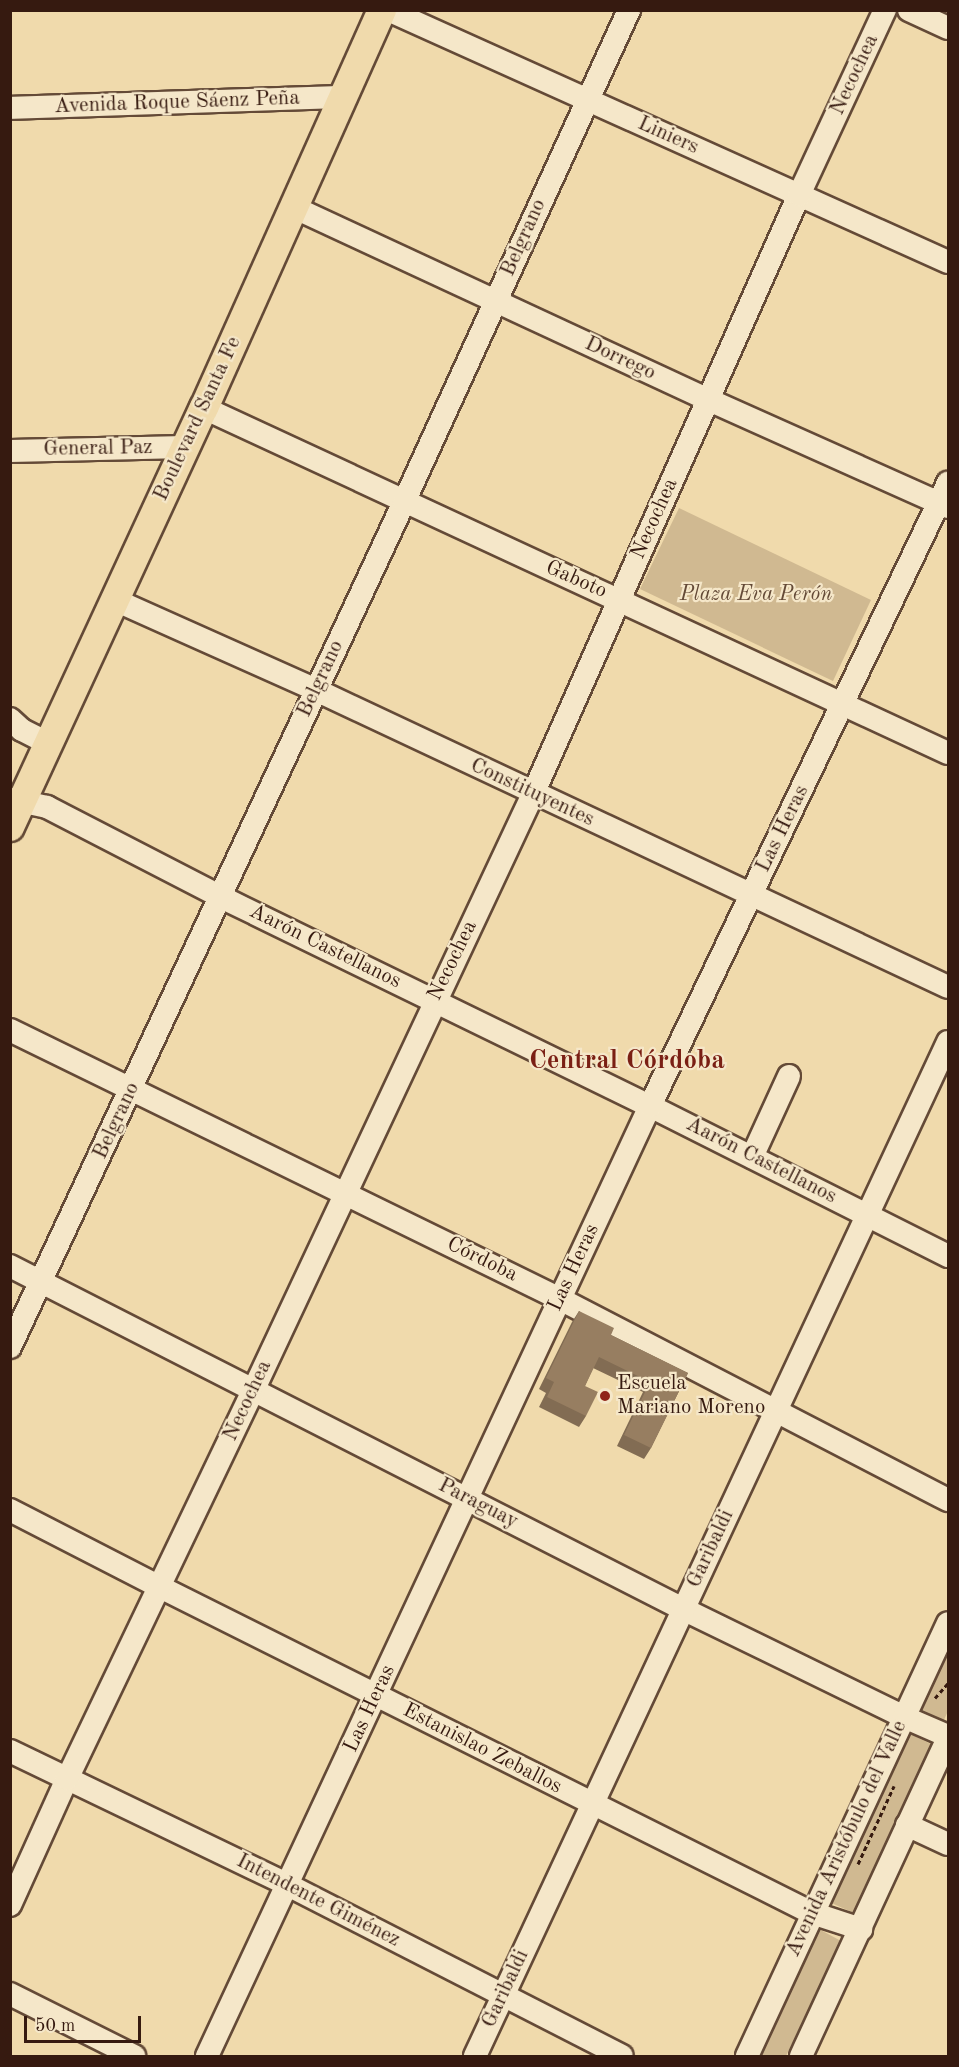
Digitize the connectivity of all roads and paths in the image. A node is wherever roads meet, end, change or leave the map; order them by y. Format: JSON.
{"nodes":[{"id":1,"x":382,"y":10,"type":"edge"},
{"id":2,"x":388,"y":10,"type":"edge"},
{"id":3,"x":628,"y":10,"type":"edge"},
{"id":4,"x":885,"y":10,"type":"edge"},
{"id":5,"x":909,"y":10,"type":"edge"},
{"id":6,"x":948,"y":28,"type":"edge"},
{"id":7,"x":344,"y":97,"type":"junction"},
{"id":8,"x":587,"y":99,"type":"junction"},
{"id":9,"x":10,"y":108,"type":"edge"},
{"id":10,"x":799,"y":195,"type":"junction"},
{"id":11,"x":293,"y":207,"type":"junction"},
{"id":12,"x":948,"y":262,"type":"edge"},
{"id":13,"x":496,"y":302,"type":"junction"},
{"id":14,"x":709,"y":400,"type":"junction"},
{"id":15,"x":204,"y":408,"type":"junction"},
{"id":16,"x":185,"y":447,"type":"junction"},
{"id":17,"x":10,"y":451,"type":"edge"},
{"id":18,"x":945,"y":498,"type":"edge"},
{"id":19,"x":404,"y":502,"type":"junction"},
{"id":20,"x":115,"y":600,"type":"junction"},
{"id":21,"x":619,"y":600,"type":"junction"},
{"id":22,"x":316,"y":690,"type":"junction"},
{"id":23,"x":844,"y":703,"type":"junction"},
{"id":24,"x":10,"y":719,"type":"edge"},
{"id":25,"x":48,"y":743,"type":"junction"},
{"id":26,"x":948,"y":753,"type":"edge"},
{"id":27,"x":533,"y":794,"type":"junction"},
{"id":28,"x":17,"y":800,"type":"edge"},
{"id":29,"x":10,"y":827,"type":"edge"},
{"id":30,"x":751,"y":895,"type":"junction"},
{"id":31,"x":221,"y":897,"type":"junction"},
{"id":32,"x":948,"y":987,"type":"edge"},
{"id":33,"x":435,"y":1000,"type":"junction"},
{"id":34,"x":10,"y":1030,"type":"edge"},
{"id":35,"x":948,"y":1042,"type":"edge"},
{"id":36,"x":789,"y":1076,"type":"dead end"},
{"id":37,"x":131,"y":1090,"type":"junction"},
{"id":38,"x":650,"y":1106,"type":"junction"},
{"id":39,"x":752,"y":1157,"type":"junction"},
{"id":40,"x":344,"y":1192,"type":"junction"},
{"id":41,"x":867,"y":1215,"type":"junction"},
{"id":42,"x":948,"y":1256,"type":"edge"},
{"id":43,"x":10,"y":1266,"type":"edge"},
{"id":44,"x":42,"y":1281,"type":"junction"},
{"id":45,"x":560,"y":1299,"type":"junction"},
{"id":46,"x":10,"y":1347,"type":"edge"},
{"id":47,"x":253,"y":1391,"type":"junction"},
{"id":48,"x":774,"y":1412,"type":"junction"},
{"id":49,"x":468,"y":1499,"type":"junction"},
{"id":50,"x":948,"y":1500,"type":"edge"},
{"id":51,"x":10,"y":1510,"type":"edge"},
{"id":52,"x":160,"y":1587,"type":"junction"},
{"id":53,"x":683,"y":1609,"type":"junction"},
{"id":54,"x":948,"y":1623,"type":"edge"},
{"id":55,"x":948,"y":1683,"type":"edge"},
{"id":56,"x":376,"y":1695,"type":"junction"},
{"id":57,"x":913,"y":1721,"type":"junction"},
{"id":58,"x":948,"y":1737,"type":"edge"},
{"id":59,"x":10,"y":1751,"type":"edge"},
{"id":60,"x":67,"y":1779,"type":"junction"},
{"id":61,"x":896,"y":1782,"type":"dead end"},
{"id":62,"x":592,"y":1804,"type":"junction"},
{"id":63,"x":907,"y":1825,"type":"junction"},
{"id":64,"x":948,"y":1844,"type":"edge"},
{"id":65,"x":857,"y":1867,"type":"dead end"},
{"id":66,"x":286,"y":1884,"type":"junction"},
{"id":67,"x":10,"y":1905,"type":"edge"},
{"id":68,"x":812,"y":1913,"type":"junction"},
{"id":69,"x":861,"y":1929,"type":"junction"},
{"id":70,"x":10,"y":1994,"type":"edge"},
{"id":71,"x":502,"y":1996,"type":"junction"},
{"id":72,"x":134,"y":2056,"type":"edge"},
{"id":73,"x":207,"y":2056,"type":"edge"},
{"id":74,"x":475,"y":2056,"type":"edge"},
{"id":75,"x":622,"y":2056,"type":"edge"},
{"id":76,"x":747,"y":2056,"type":"edge"},
{"id":77,"x":801,"y":2056,"type":"edge"}],
"edges":[{"from":1,"to":7,"type":"main road","name":"Boulevard Santa Fe"},
{"from":2,"to":8,"type":"street","name":"Liniers"},
{"from":3,"to":8,"type":"street","name":"Belgrano"},
{"from":4,"to":10,"type":"street","name":"Necochea"},
{"from":5,"to":6,"type":"street"},
{"from":7,"to":9,"type":"street","name":"Avenida Roque Sáenz Peña"},
{"from":7,"to":11,"type":"main road","name":"Boulevard Santa Fe"},
{"from":8,"to":10,"type":"street","name":"Liniers"},
{"from":8,"to":13,"type":"street","name":"Belgrano"},
{"from":10,"to":12,"type":"street","name":"Liniers"},
{"from":10,"to":14,"type":"street","name":"Necochea"},
{"from":11,"to":13,"type":"street","name":"Dorrego"},
{"from":11,"to":15,"type":"main road","name":"Boulevard Santa Fe"},
{"from":13,"to":14,"type":"street","name":"Dorrego"},
{"from":13,"to":19,"type":"street","name":"Belgrano"},
{"from":14,"to":18,"type":"street","name":"Dorrego"},
{"from":14,"to":21,"type":"street","name":"Necochea"},
{"from":15,"to":16,"type":"main road","name":"Boulevard Santa Fe"},
{"from":15,"to":19,"type":"street","name":"Gaboto"},
{"from":16,"to":17,"type":"street","name":"General Paz"},
{"from":16,"to":20,"type":"main road","name":"Boulevard Santa Fe"},
{"from":18,"to":23,"type":"street","name":"Las Heras"},
{"from":19,"to":21,"type":"street","name":"Gaboto"},
{"from":19,"to":22,"type":"street","name":"Belgrano"},
{"from":20,"to":22,"type":"street","name":"Constituyentes"},
{"from":20,"to":25,"type":"main road","name":"Boulevard Santa Fe"},
{"from":21,"to":23,"type":"street","name":"Gaboto"},
{"from":21,"to":27,"type":"street","name":"Necochea"},
{"from":22,"to":27,"type":"street","name":"Constituyentes"},
{"from":22,"to":31,"type":"street","name":"Belgrano"},
{"from":23,"to":26,"type":"street","name":"Gaboto"},
{"from":23,"to":30,"type":"street","name":"Las Heras"},
{"from":24,"to":25,"type":"street"},
{"from":25,"to":28,"type":"main road","name":"Boulevard Santa Fe"},
{"from":27,"to":30,"type":"street","name":"Constituyentes"},
{"from":27,"to":33,"type":"street","name":"Necochea"},
{"from":28,"to":29,"type":"main road","name":"Boulevard Santa Fe"},
{"from":28,"to":31,"type":"street","name":"Aarón Castellanos"},
{"from":30,"to":32,"type":"street","name":"Constituyentes"},
{"from":30,"to":38,"type":"street","name":"Las Heras"},
{"from":31,"to":33,"type":"street","name":"Aarón Castellanos"},
{"from":31,"to":37,"type":"street","name":"Belgrano"},
{"from":33,"to":38,"type":"street","name":"Aarón Castellanos"},
{"from":33,"to":40,"type":"street","name":"Necochea"},
{"from":34,"to":37,"type":"street","name":"Córdoba"},
{"from":35,"to":41,"type":"street","name":"Garibaldi"},
{"from":36,"to":39,"type":"street"},
{"from":37,"to":40,"type":"street","name":"Córdoba"},
{"from":37,"to":44,"type":"street","name":"Belgrano"},
{"from":38,"to":39,"type":"street","name":"Aarón Castellanos"},
{"from":38,"to":45,"type":"street","name":"Las Heras"},
{"from":39,"to":41,"type":"street","name":"Aarón Castellanos"},
{"from":40,"to":45,"type":"street","name":"Córdoba"},
{"from":40,"to":47,"type":"street","name":"Necochea"},
{"from":41,"to":42,"type":"street","name":"Aarón Castellanos"},
{"from":41,"to":48,"type":"street","name":"Garibaldi"},
{"from":43,"to":44,"type":"street","name":"Paraguay"},
{"from":44,"to":46,"type":"street","name":"Belgrano"},
{"from":44,"to":47,"type":"street","name":"Paraguay"},
{"from":45,"to":48,"type":"street","name":"Córdoba"},
{"from":45,"to":49,"type":"street","name":"Las Heras"},
{"from":47,"to":49,"type":"street","name":"Paraguay"},
{"from":47,"to":52,"type":"street","name":"Necochea"},
{"from":48,"to":50,"type":"street","name":"Córdoba"},
{"from":48,"to":53,"type":"street","name":"Garibaldi"},
{"from":49,"to":53,"type":"street","name":"Paraguay"},
{"from":49,"to":56,"type":"street","name":"Las Heras"},
{"from":51,"to":52,"type":"street","name":"Estanislao Zeballos"},
{"from":52,"to":56,"type":"street","name":"Estanislao Zeballos"},
{"from":52,"to":60,"type":"street","name":"Necochea"},
{"from":53,"to":57,"type":"street","name":"Paraguay"},
{"from":53,"to":62,"type":"street","name":"Garibaldi"},
{"from":54,"to":57,"type":"street","name":"Avenida Aristóbulo del Valle"},
{"from":55,"to":57,"type":"path"},
{"from":56,"to":62,"type":"street","name":"Estanislao Zeballos"},
{"from":56,"to":66,"type":"street","name":"Las Heras"},
{"from":57,"to":58,"type":"street","name":"Paraguay"},
{"from":57,"to":68,"type":"street","name":"Avenida Aristóbulo del Valle"},
{"from":58,"to":63,"type":"street"},
{"from":59,"to":60,"type":"street","name":"Intendente Giménez"},
{"from":60,"to":66,"type":"street","name":"Intendente Giménez"},
{"from":60,"to":67,"type":"street","name":"Necochea"},
{"from":61,"to":65,"type":"path"},
{"from":62,"to":68,"type":"street","name":"Estanislao Zeballos"},
{"from":62,"to":71,"type":"street","name":"Garibaldi"},
{"from":63,"to":64,"type":"street"},
{"from":63,"to":69,"type":"street"},
{"from":66,"to":71,"type":"street","name":"Intendente Giménez"},
{"from":66,"to":73,"type":"street","name":"Las Heras"},
{"from":68,"to":69,"type":"street","name":"Estanislao Zeballos"},
{"from":68,"to":76,"type":"street","name":"Avenida Aristóbulo del Valle"},
{"from":69,"to":77,"type":"street"},
{"from":70,"to":72,"type":"street"},
{"from":71,"to":74,"type":"street","name":"Garibaldi"},
{"from":71,"to":75,"type":"street","name":"Intendente Giménez"}]}
